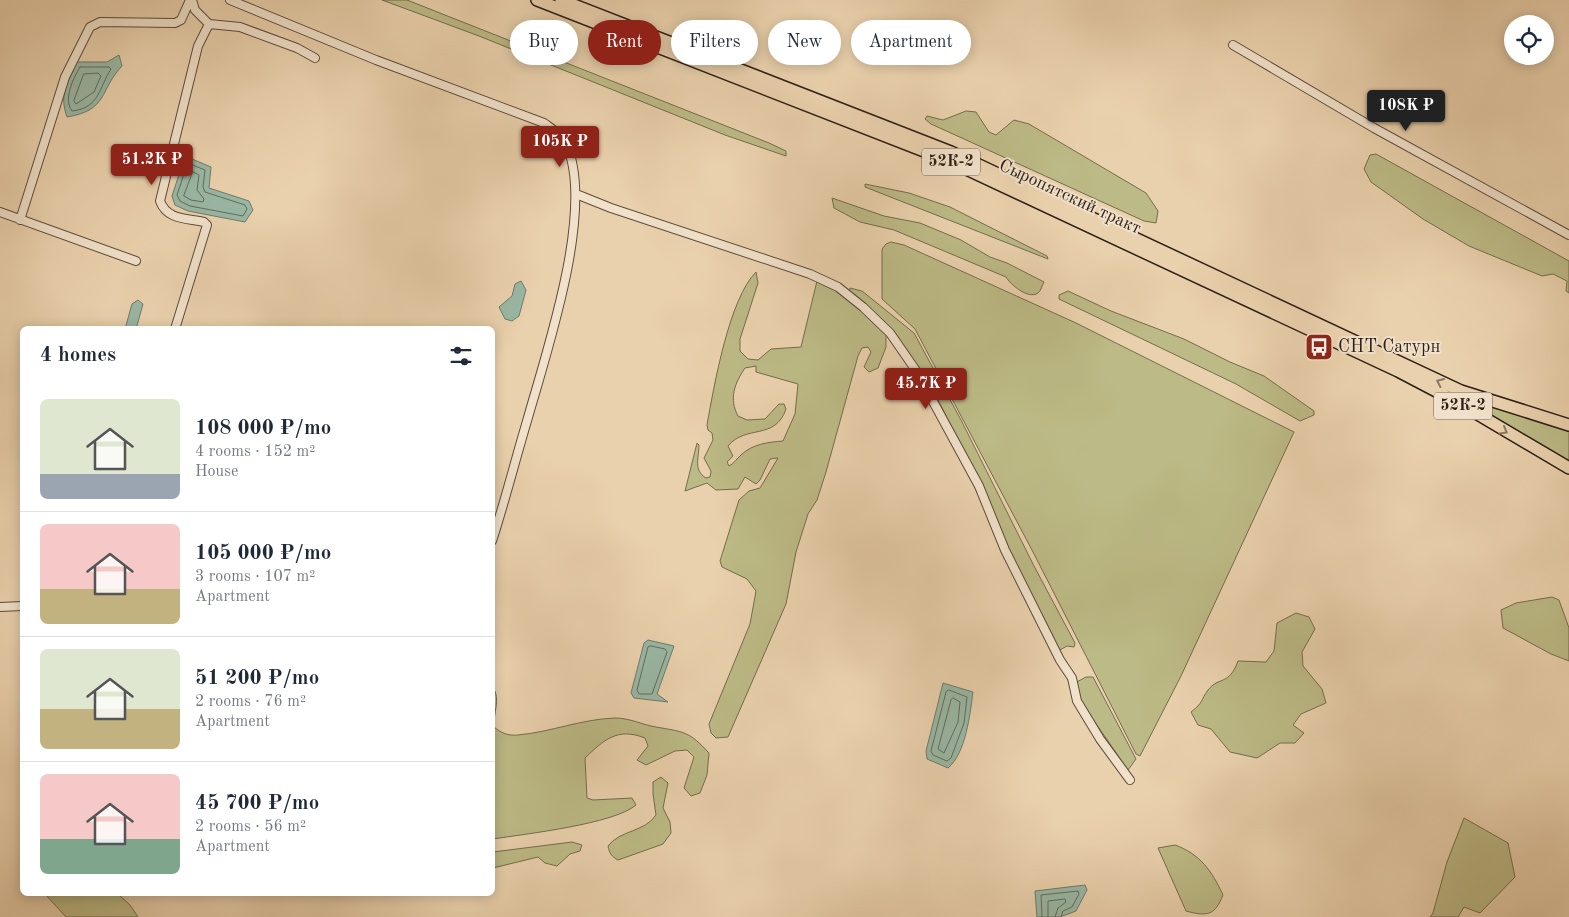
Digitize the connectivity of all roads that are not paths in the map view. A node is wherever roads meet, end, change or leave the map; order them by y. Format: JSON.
{"nodes":[{"id":1,"x":191,"y":0,"type":"edge"},
{"id":2,"x":230,"y":0,"type":"edge"},
{"id":3,"x":538,"y":0,"type":"edge"},
{"id":4,"x":561,"y":0,"type":"edge"},
{"id":5,"x":209,"y":24,"type":"junction"},
{"id":6,"x":1233,"y":45,"type":"dead end"},
{"id":7,"x":315,"y":58,"type":"dead end"},
{"id":8,"x":576,"y":194,"type":"junction"},
{"id":9,"x":0,"y":212,"type":"edge"},
{"id":10,"x":20,"y":220,"type":"junction"},
{"id":11,"x":1569,"y":235,"type":"edge"},
{"id":12,"x":136,"y":260,"type":"dead end"},
{"id":13,"x":176,"y":326,"type":"edge"},
{"id":14,"x":1569,"y":425,"type":"edge"},
{"id":15,"x":1569,"y":468,"type":"edge"},
{"id":16,"x":495,"y":531,"type":"edge"},
{"id":17,"x":20,"y":606,"type":"edge"},
{"id":18,"x":0,"y":607,"type":"edge"},
{"id":19,"x":1130,"y":780,"type":"dead end"}],
"edges":[{"from":1,"to":5,"type":"street"},
{"from":1,"to":10,"type":"street"},
{"from":2,"to":8,"type":"street"},
{"from":3,"to":15,"type":"main road","name":"Сыропятский тракт","number":"52К-2","one_way":true},
{"from":14,"to":4,"type":"main road","name":"Сыропятский тракт","number":"52К-2","one_way":true},
{"from":5,"to":7,"type":"street"},
{"from":5,"to":13,"type":"street"},
{"from":6,"to":11,"type":"street"},
{"from":8,"to":16,"type":"street"},
{"from":8,"to":19,"type":"street"},
{"from":9,"to":10,"type":"street"},
{"from":10,"to":12,"type":"street"},
{"from":17,"to":18,"type":"street"}]}
